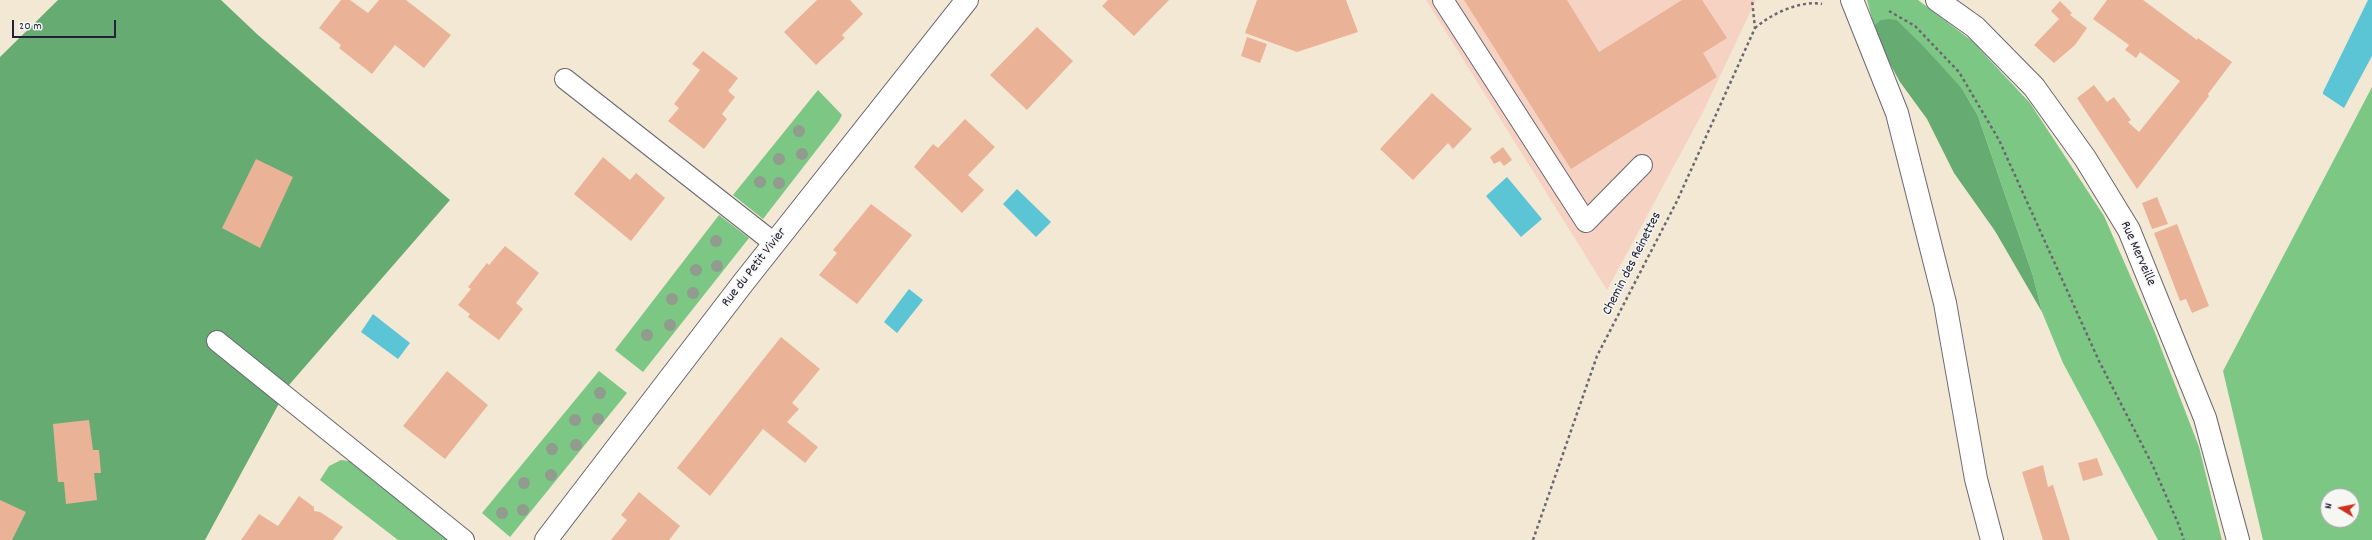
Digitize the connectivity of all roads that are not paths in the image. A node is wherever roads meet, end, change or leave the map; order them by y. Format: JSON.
{"nodes":[{"id":1,"x":967,"y":0,"type":"edge"},
{"id":2,"x":1443,"y":0,"type":"edge"},
{"id":3,"x":1937,"y":0,"type":"edge"},
{"id":4,"x":1853,"y":3,"type":"edge"},
{"id":5,"x":565,"y":80,"type":"dead end"},
{"id":6,"x":1642,"y":165,"type":"dead end"},
{"id":7,"x":774,"y":243,"type":"junction"},
{"id":8,"x":217,"y":341,"type":"dead end"},
{"id":9,"x":464,"y":540,"type":"edge"},
{"id":10,"x":546,"y":540,"type":"edge"},
{"id":11,"x":1992,"y":540,"type":"edge"},
{"id":12,"x":2238,"y":540,"type":"edge"}],
"edges":[{"from":1,"to":7,"type":"street","name":"Rue du Petit Vivier"},
{"from":2,"to":6,"type":"lane"},
{"from":3,"to":12,"type":"street","name":"Rue Merveille"},
{"from":4,"to":11,"type":"street"},
{"from":5,"to":7,"type":"lane"},
{"from":7,"to":10,"type":"street","name":"Rue du Petit Vivier"},
{"from":8,"to":9,"type":"lane"}]}
